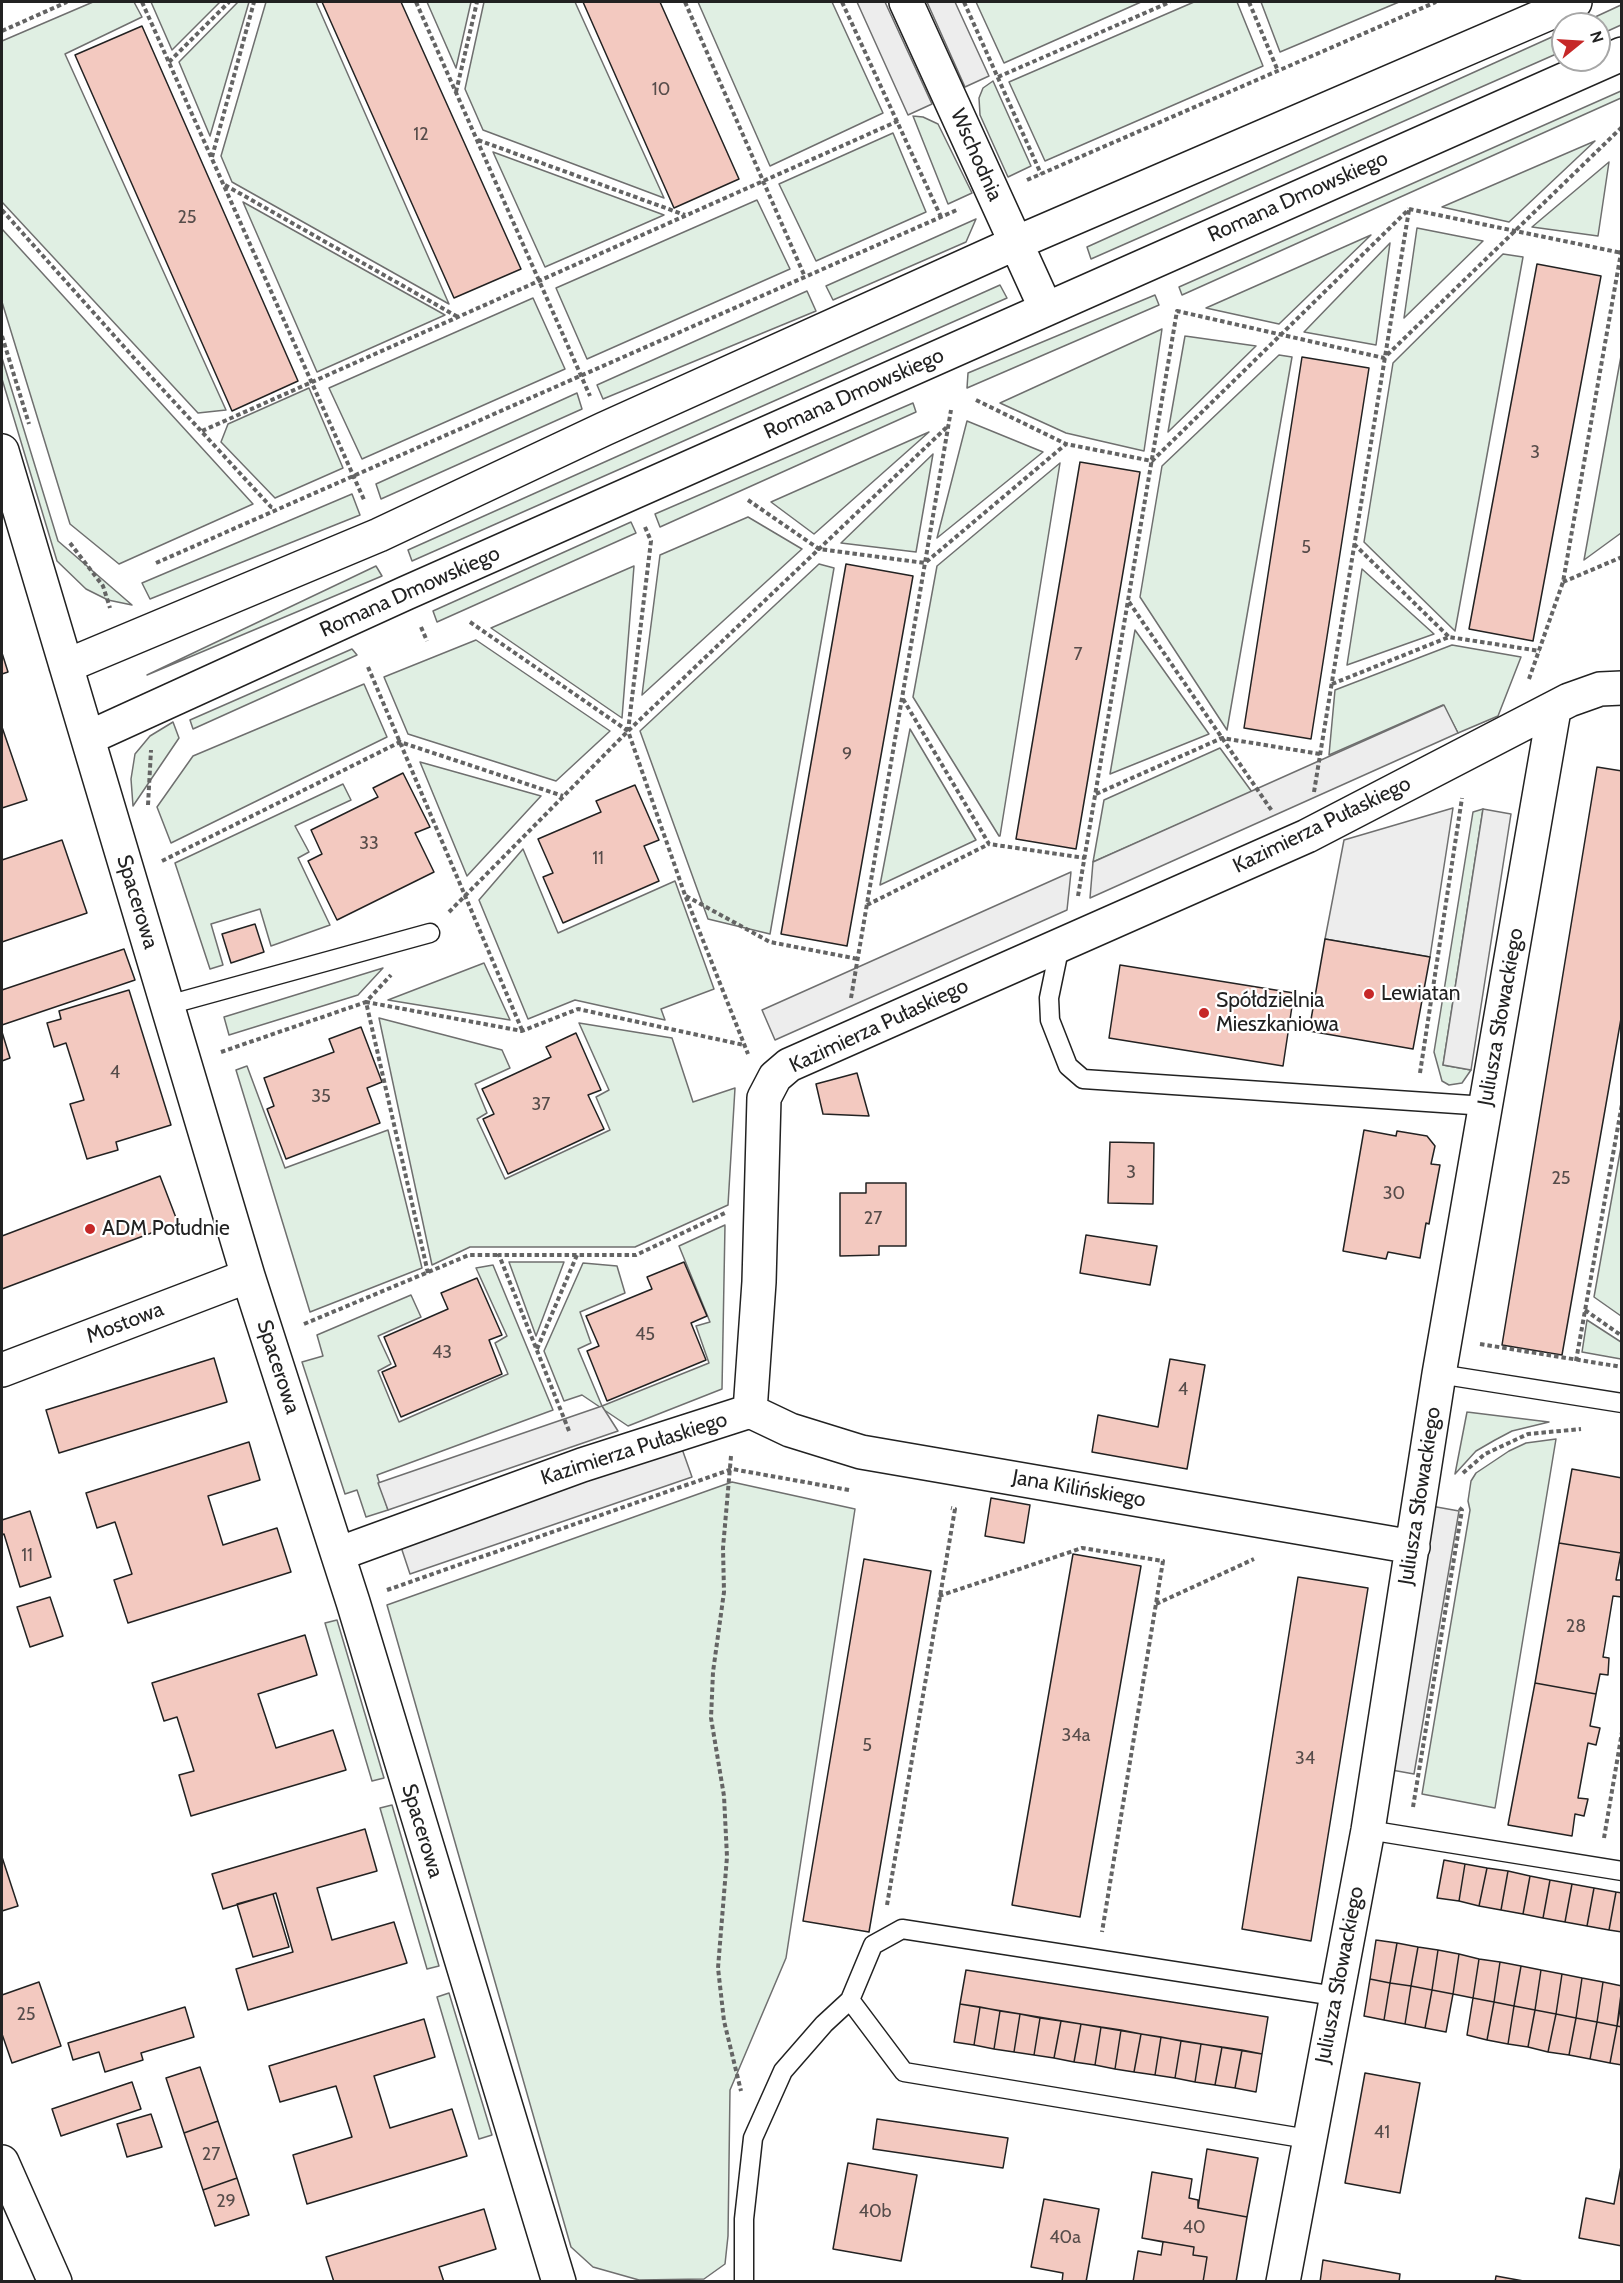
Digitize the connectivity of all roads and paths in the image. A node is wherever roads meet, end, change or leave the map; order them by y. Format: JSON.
{"nodes":[{"id":1,"x":67,"y":2,"type":"edge"},
{"id":2,"x":142,"y":2,"type":"edge"},
{"id":3,"x":229,"y":2,"type":"edge"},
{"id":4,"x":254,"y":2,"type":"edge"},
{"id":5,"x":416,"y":2,"type":"edge"},
{"id":6,"x":477,"y":2,"type":"edge"},
{"id":7,"x":685,"y":2,"type":"edge"},
{"id":8,"x":842,"y":2,"type":"edge"},
{"id":9,"x":906,"y":2,"type":"edge"},
{"id":10,"x":964,"y":2,"type":"edge"},
{"id":11,"x":1170,"y":2,"type":"edge"},
{"id":12,"x":1249,"y":2,"type":"edge"},
{"id":13,"x":1436,"y":2,"type":"edge"},
{"id":14,"x":1575,"y":2,"type":"edge"},
{"id":15,"x":2,"y":31,"type":"edge"},
{"id":16,"x":1622,"y":54,"type":"edge"},
{"id":17,"x":170,"y":62,"type":"junction"},
{"id":18,"x":1278,"y":70,"type":"junction"},
{"id":19,"x":998,"y":77,"type":"junction"},
{"id":20,"x":456,"y":93,"type":"junction"},
{"id":21,"x":898,"y":121,"type":"junction"},
{"id":22,"x":1622,"y":127,"type":"edge"},
{"id":23,"x":477,"y":140,"type":"junction"},
{"id":24,"x":212,"y":158,"type":"junction"},
{"id":25,"x":1041,"y":174,"type":"junction"},
{"id":26,"x":763,"y":181,"type":"junction"},
{"id":27,"x":224,"y":185,"type":"junction"},
{"id":28,"x":994,"y":194,"type":"junction"},
{"id":29,"x":1409,"y":209,"type":"junction"},
{"id":30,"x":2,"y":210,"type":"edge"},
{"id":31,"x":686,"y":216,"type":"junction"},
{"id":32,"x":941,"y":217,"type":"junction"},
{"id":33,"x":1514,"y":232,"type":"junction"},
{"id":34,"x":1016,"y":243,"type":"junction"},
{"id":35,"x":1622,"y":247,"type":"edge"},
{"id":36,"x":1621,"y":254,"type":"edge"},
{"id":37,"x":805,"y":277,"type":"junction"},
{"id":38,"x":539,"y":281,"type":"junction"},
{"id":39,"x":1046,"y":309,"type":"junction"},
{"id":40,"x":458,"y":317,"type":"junction"},
{"id":41,"x":1281,"y":335,"type":"junction"},
{"id":42,"x":2,"y":336,"type":"edge"},
{"id":43,"x":1384,"y":358,"type":"junction"},
{"id":44,"x":581,"y":375,"type":"junction"},
{"id":45,"x":312,"y":382,"type":"junction"},
{"id":46,"x":976,"y":400,"type":"dead end"},
{"id":47,"x":951,"y":410,"type":"dead end"},
{"id":48,"x":949,"y":424,"type":"junction"},
{"id":49,"x":202,"y":431,"type":"junction"},
{"id":50,"x":32,"y":436,"type":"dead end"},
{"id":51,"x":1066,"y":444,"type":"junction"},
{"id":52,"x":2,"y":451,"type":"edge"},
{"id":53,"x":1152,"y":461,"type":"junction"},
{"id":54,"x":353,"y":475,"type":"junction"},
{"id":55,"x":748,"y":500,"type":"dead end"},
{"id":56,"x":276,"y":508,"type":"junction"},
{"id":57,"x":651,"y":541,"type":"dead end"},
{"id":58,"x":1354,"y":544,"type":"junction"},
{"id":59,"x":819,"y":549,"type":"junction"},
{"id":60,"x":1622,"y":558,"type":"edge"},
{"id":61,"x":156,"y":563,"type":"dead end"},
{"id":62,"x":925,"y":563,"type":"junction"},
{"id":63,"x":1563,"y":582,"type":"junction"},
{"id":64,"x":1128,"y":602,"type":"junction"},
{"id":65,"x":470,"y":622,"type":"dead end"},
{"id":66,"x":1449,"y":637,"type":"junction"},
{"id":67,"x":1540,"y":651,"type":"junction"},
{"id":68,"x":66,"y":666,"type":"junction"},
{"id":69,"x":368,"y":667,"type":"dead end"},
{"id":70,"x":1527,"y":682,"type":"dead end"},
{"id":71,"x":1331,"y":684,"type":"junction"},
{"id":72,"x":1622,"y":688,"type":"edge"},
{"id":73,"x":902,"y":699,"type":"junction"},
{"id":74,"x":1554,"y":710,"type":"junction"},
{"id":75,"x":628,"y":731,"type":"junction"},
{"id":76,"x":87,"y":738,"type":"junction"},
{"id":77,"x":1222,"y":738,"type":"junction"},
{"id":78,"x":400,"y":742,"type":"junction"},
{"id":79,"x":151,"y":743,"type":"dead end"},
{"id":80,"x":1469,"y":753,"type":"junction"},
{"id":81,"x":1320,"y":754,"type":"junction"},
{"id":82,"x":1095,"y":795,"type":"junction"},
{"id":83,"x":563,"y":796,"type":"junction"},
{"id":84,"x":148,"y":811,"type":"dead end"},
{"id":85,"x":1300,"y":839,"type":"junction"},
{"id":86,"x":989,"y":844,"type":"junction"},
{"id":87,"x":1085,"y":858,"type":"junction"},
{"id":88,"x":161,"y":861,"type":"dead end"},
{"id":89,"x":465,"y":895,"type":"junction"},
{"id":90,"x":685,"y":895,"type":"junction"},
{"id":91,"x":867,"y":905,"type":"junction"},
{"id":92,"x":430,"y":933,"type":"junction"},
{"id":93,"x":1065,"y":943,"type":"junction"},
{"id":94,"x":858,"y":958,"type":"junction"},
{"id":95,"x":366,"y":1002,"type":"junction"},
{"id":96,"x":168,"y":1005,"type":"junction"},
{"id":97,"x":522,"y":1030,"type":"junction"},
{"id":98,"x":843,"y":1041,"type":"junction"},
{"id":99,"x":219,"y":1053,"type":"dead end"},
{"id":100,"x":1415,"y":1101,"type":"junction"},
{"id":101,"x":1622,"y":1104,"type":"edge"},
{"id":102,"x":1486,"y":1106,"type":"junction"},
{"id":103,"x":727,"y":1211,"type":"dead end"},
{"id":104,"x":499,"y":1255,"type":"junction"},
{"id":105,"x":576,"y":1255,"type":"junction"},
{"id":106,"x":428,"y":1273,"type":"junction"},
{"id":107,"x":249,"y":1276,"type":"junction"},
{"id":108,"x":1585,"y":1310,"type":"junction"},
{"id":109,"x":304,"y":1324,"type":"dead end"},
{"id":110,"x":1622,"y":1336,"type":"edge"},
{"id":111,"x":1478,"y":1344,"type":"dead end"},
{"id":112,"x":536,"y":1350,"type":"junction"},
{"id":113,"x":1576,"y":1361,"type":"junction"},
{"id":114,"x":1622,"y":1366,"type":"edge"},
{"id":115,"x":2,"y":1370,"type":"edge"},
{"id":116,"x":1439,"y":1374,"type":"junction"},
{"id":117,"x":1622,"y":1403,"type":"edge"},
{"id":118,"x":740,"y":1415,"type":"junction"},
{"id":119,"x":1592,"y":1429,"type":"dead end"},
{"id":120,"x":582,"y":1465,"type":"junction"},
{"id":121,"x":732,"y":1469,"type":"junction"},
{"id":122,"x":1457,"y":1480,"type":"dead end"},
{"id":123,"x":861,"y":1492,"type":"dead end"},
{"id":124,"x":943,"y":1507,"type":"dead end"},
{"id":125,"x":1413,"y":1547,"type":"junction"},
{"id":126,"x":338,"y":1554,"type":"junction"},
{"id":127,"x":1263,"y":1555,"type":"dead end"},
{"id":128,"x":939,"y":1596,"type":"junction"},
{"id":129,"x":353,"y":1602,"type":"junction"},
{"id":130,"x":1156,"y":1604,"type":"junction"},
{"id":131,"x":1622,"y":1732,"type":"edge"},
{"id":132,"x":1368,"y":1830,"type":"junction"},
{"id":133,"x":1604,"y":1844,"type":"dead end"},
{"id":134,"x":1622,"y":1871,"type":"edge"},
{"id":135,"x":880,"y":1941,"type":"junction"},
{"id":136,"x":1097,"y":1959,"type":"junction"},
{"id":137,"x":1335,"y":1996,"type":"junction"},
{"id":138,"x":850,"y":2000,"type":"junction"},
{"id":139,"x":753,"y":2138,"type":"junction"},
{"id":140,"x":1308,"y":2139,"type":"junction"},
{"id":141,"x":2,"y":2162,"type":"edge"},
{"id":142,"x":55,"y":2282,"type":"edge"},
{"id":143,"x":559,"y":2282,"type":"edge"},
{"id":144,"x":744,"y":2282,"type":"edge"},
{"id":145,"x":1283,"y":2282,"type":"edge"}],
"edges":[{"from":1,"to":15,"type":"path"},
{"from":2,"to":17,"type":"path"},
{"from":3,"to":17,"type":"path"},
{"from":4,"to":24,"type":"path"},
{"from":5,"to":20,"type":"path"},
{"from":6,"to":20,"type":"path"},
{"from":7,"to":26,"type":"path"},
{"from":8,"to":21,"type":"path"},
{"from":9,"to":28,"type":"street","name":"Wschodnia"},
{"from":10,"to":19,"type":"path"},
{"from":11,"to":19,"type":"path"},
{"from":12,"to":18,"type":"path"},
{"from":13,"to":18,"type":"path"},
{"from":14,"to":34,"type":"street"},
{"from":16,"to":39,"type":"street","name":"Romana Dmowskiego"},
{"from":17,"to":24,"type":"path"},
{"from":18,"to":25,"type":"path"},
{"from":19,"to":25,"type":"path"},
{"from":20,"to":23,"type":"path"},
{"from":21,"to":26,"type":"path"},
{"from":21,"to":32,"type":"path"},
{"from":22,"to":33,"type":"path"},
{"from":23,"to":31,"type":"path"},
{"from":23,"to":38,"type":"path"},
{"from":24,"to":27,"type":"path"},
{"from":25,"to":28,"type":"path"},
{"from":26,"to":31,"type":"path"},
{"from":26,"to":37,"type":"path"},
{"from":27,"to":40,"type":"path"},
{"from":27,"to":45,"type":"path"},
{"from":28,"to":32,"type":"path"},
{"from":28,"to":34,"type":"street","name":"Wschodnia"},
{"from":29,"to":33,"type":"path"},
{"from":29,"to":41,"type":"path"},
{"from":29,"to":43,"type":"path"},
{"from":30,"to":49,"type":"path"},
{"from":31,"to":38,"type":"path"},
{"from":32,"to":37,"type":"path"},
{"from":33,"to":36,"type":"path"},
{"from":33,"to":43,"type":"path"},
{"from":34,"to":39,"type":"street","name":"Wschodnia"},
{"from":34,"to":68,"type":"street"},
{"from":35,"to":36,"type":"path"},
{"from":36,"to":63,"type":"path"},
{"from":37,"to":44,"type":"path"},
{"from":38,"to":40,"type":"path"},
{"from":38,"to":44,"type":"path"},
{"from":39,"to":76,"type":"street","name":"Romana Dmowskiego"},
{"from":40,"to":45,"type":"path"},
{"from":41,"to":43,"type":"path"},
{"from":41,"to":53,"type":"path"},
{"from":41,"to":53,"type":"path"},
{"from":42,"to":50,"type":"path"},
{"from":43,"to":58,"type":"path"},
{"from":44,"to":54,"type":"path"},
{"from":45,"to":49,"type":"path"},
{"from":45,"to":54,"type":"path"},
{"from":46,"to":51,"type":"path"},
{"from":47,"to":48,"type":"path"},
{"from":48,"to":59,"type":"path"},
{"from":48,"to":62,"type":"path"},
{"from":49,"to":56,"type":"path"},
{"from":51,"to":53,"type":"path"},
{"from":51,"to":62,"type":"path"},
{"from":52,"to":68,"type":"street","name":"Spacerowa"},
{"from":53,"to":64,"type":"path"},
{"from":54,"to":56,"type":"path"},
{"from":55,"to":59,"type":"path"},
{"from":56,"to":61,"type":"path"},
{"from":57,"to":75,"type":"path"},
{"from":58,"to":66,"type":"path"},
{"from":58,"to":71,"type":"path"},
{"from":59,"to":62,"type":"path"},
{"from":59,"to":75,"type":"path"},
{"from":60,"to":63,"type":"path"},
{"from":62,"to":73,"type":"path"},
{"from":63,"to":67,"type":"path"},
{"from":64,"to":77,"type":"path"},
{"from":64,"to":82,"type":"path"},
{"from":65,"to":75,"type":"path"},
{"from":66,"to":67,"type":"path"},
{"from":66,"to":71,"type":"path"},
{"from":67,"to":70,"type":"path"},
{"from":68,"to":76,"type":"street","name":"Spacerowa"},
{"from":69,"to":78,"type":"path"},
{"from":71,"to":81,"type":"path"},
{"from":72,"to":74,"type":"street","name":"Kazimierza Pułaskiego"},
{"from":73,"to":86,"type":"path"},
{"from":73,"to":91,"type":"path"},
{"from":74,"to":80,"type":"street","name":"Kazimierza Pułaskiego"},
{"from":74,"to":102,"type":"street","name":"Juliusza Słowackiego"},
{"from":75,"to":83,"type":"path"},
{"from":75,"to":90,"type":"path"},
{"from":76,"to":96,"type":"street","name":"Spacerowa"},
{"from":77,"to":81,"type":"path"},
{"from":77,"to":82,"type":"path"},
{"from":77,"to":85,"type":"path"},
{"from":78,"to":83,"type":"path"},
{"from":78,"to":88,"type":"path"},
{"from":78,"to":89,"type":"path"},
{"from":79,"to":84,"type":"path"},
{"from":80,"to":85,"type":"street","name":"Kazimierza Pułaskiego"},
{"from":80,"to":100,"type":"path"},
{"from":81,"to":85,"type":"path"},
{"from":82,"to":87,"type":"path"},
{"from":83,"to":89,"type":"path"},
{"from":85,"to":93,"type":"street","name":"Kazimierza Pułaskiego"},
{"from":86,"to":87,"type":"path"},
{"from":86,"to":91,"type":"path"},
{"from":87,"to":93,"type":"path"},
{"from":89,"to":92,"type":"path"},
{"from":89,"to":97,"type":"path"},
{"from":90,"to":94,"type":"path"},
{"from":90,"to":97,"type":"path"},
{"from":91,"to":94,"type":"path"},
{"from":92,"to":95,"type":"path"},
{"from":92,"to":96,"type":"lane"},
{"from":93,"to":98,"type":"street","name":"Kazimierza Pułaskiego"},
{"from":93,"to":100,"type":"lane"},
{"from":94,"to":98,"type":"path"},
{"from":95,"to":97,"type":"path"},
{"from":95,"to":99,"type":"path"},
{"from":95,"to":106,"type":"path"},
{"from":96,"to":107,"type":"street","name":"Spacerowa"},
{"from":98,"to":118,"type":"street","name":"Kazimierza Pułaskiego"},
{"from":100,"to":102,"type":"lane"},
{"from":101,"to":108,"type":"path"},
{"from":102,"to":116,"type":"street","name":"Juliusza Słowackiego"},
{"from":103,"to":105,"type":"path"},
{"from":104,"to":105,"type":"path"},
{"from":104,"to":106,"type":"path"},
{"from":104,"to":112,"type":"path"},
{"from":105,"to":112,"type":"path"},
{"from":106,"to":109,"type":"path"},
{"from":107,"to":115,"type":"street","name":"Mostowa"},
{"from":107,"to":126,"type":"street","name":"Spacerowa"},
{"from":108,"to":110,"type":"path"},
{"from":108,"to":113,"type":"path"},
{"from":111,"to":113,"type":"path"},
{"from":112,"to":120,"type":"path"},
{"from":113,"to":114,"type":"path"},
{"from":116,"to":117,"type":"lane"},
{"from":116,"to":125,"type":"street","name":"Juliusza Słowackiego"},
{"from":118,"to":120,"type":"street","name":"Kazimierza Pułaskiego"},
{"from":118,"to":121,"type":"path"},
{"from":118,"to":125,"type":"street","name":"Jana Kilińskiego"},
{"from":119,"to":122,"type":"path"},
{"from":120,"to":126,"type":"street","name":"Kazimierza Pułaskiego"},
{"from":121,"to":123,"type":"path"},
{"from":121,"to":129,"type":"path"},
{"from":121,"to":139,"type":"path"},
{"from":124,"to":128,"type":"path"},
{"from":125,"to":132,"type":"street","name":"Juliusza Słowackiego"},
{"from":126,"to":129,"type":"street","name":"Spacerowa"},
{"from":127,"to":130,"type":"path"},
{"from":128,"to":130,"type":"path"},
{"from":128,"to":135,"type":"path"},
{"from":129,"to":143,"type":"street","name":"Spacerowa"},
{"from":130,"to":136,"type":"path"},
{"from":131,"to":133,"type":"path"},
{"from":132,"to":134,"type":"lane"},
{"from":132,"to":137,"type":"street","name":"Juliusza Słowackiego"},
{"from":135,"to":136,"type":"lane"},
{"from":135,"to":138,"type":"lane"},
{"from":136,"to":137,"type":"lane"},
{"from":137,"to":140,"type":"street","name":"Juliusza Słowackiego"},
{"from":138,"to":139,"type":"lane"},
{"from":138,"to":140,"type":"lane"},
{"from":139,"to":144,"type":"lane"},
{"from":140,"to":145,"type":"street","name":"Juliusza Słowackiego"},
{"from":141,"to":142,"type":"street"}]}
